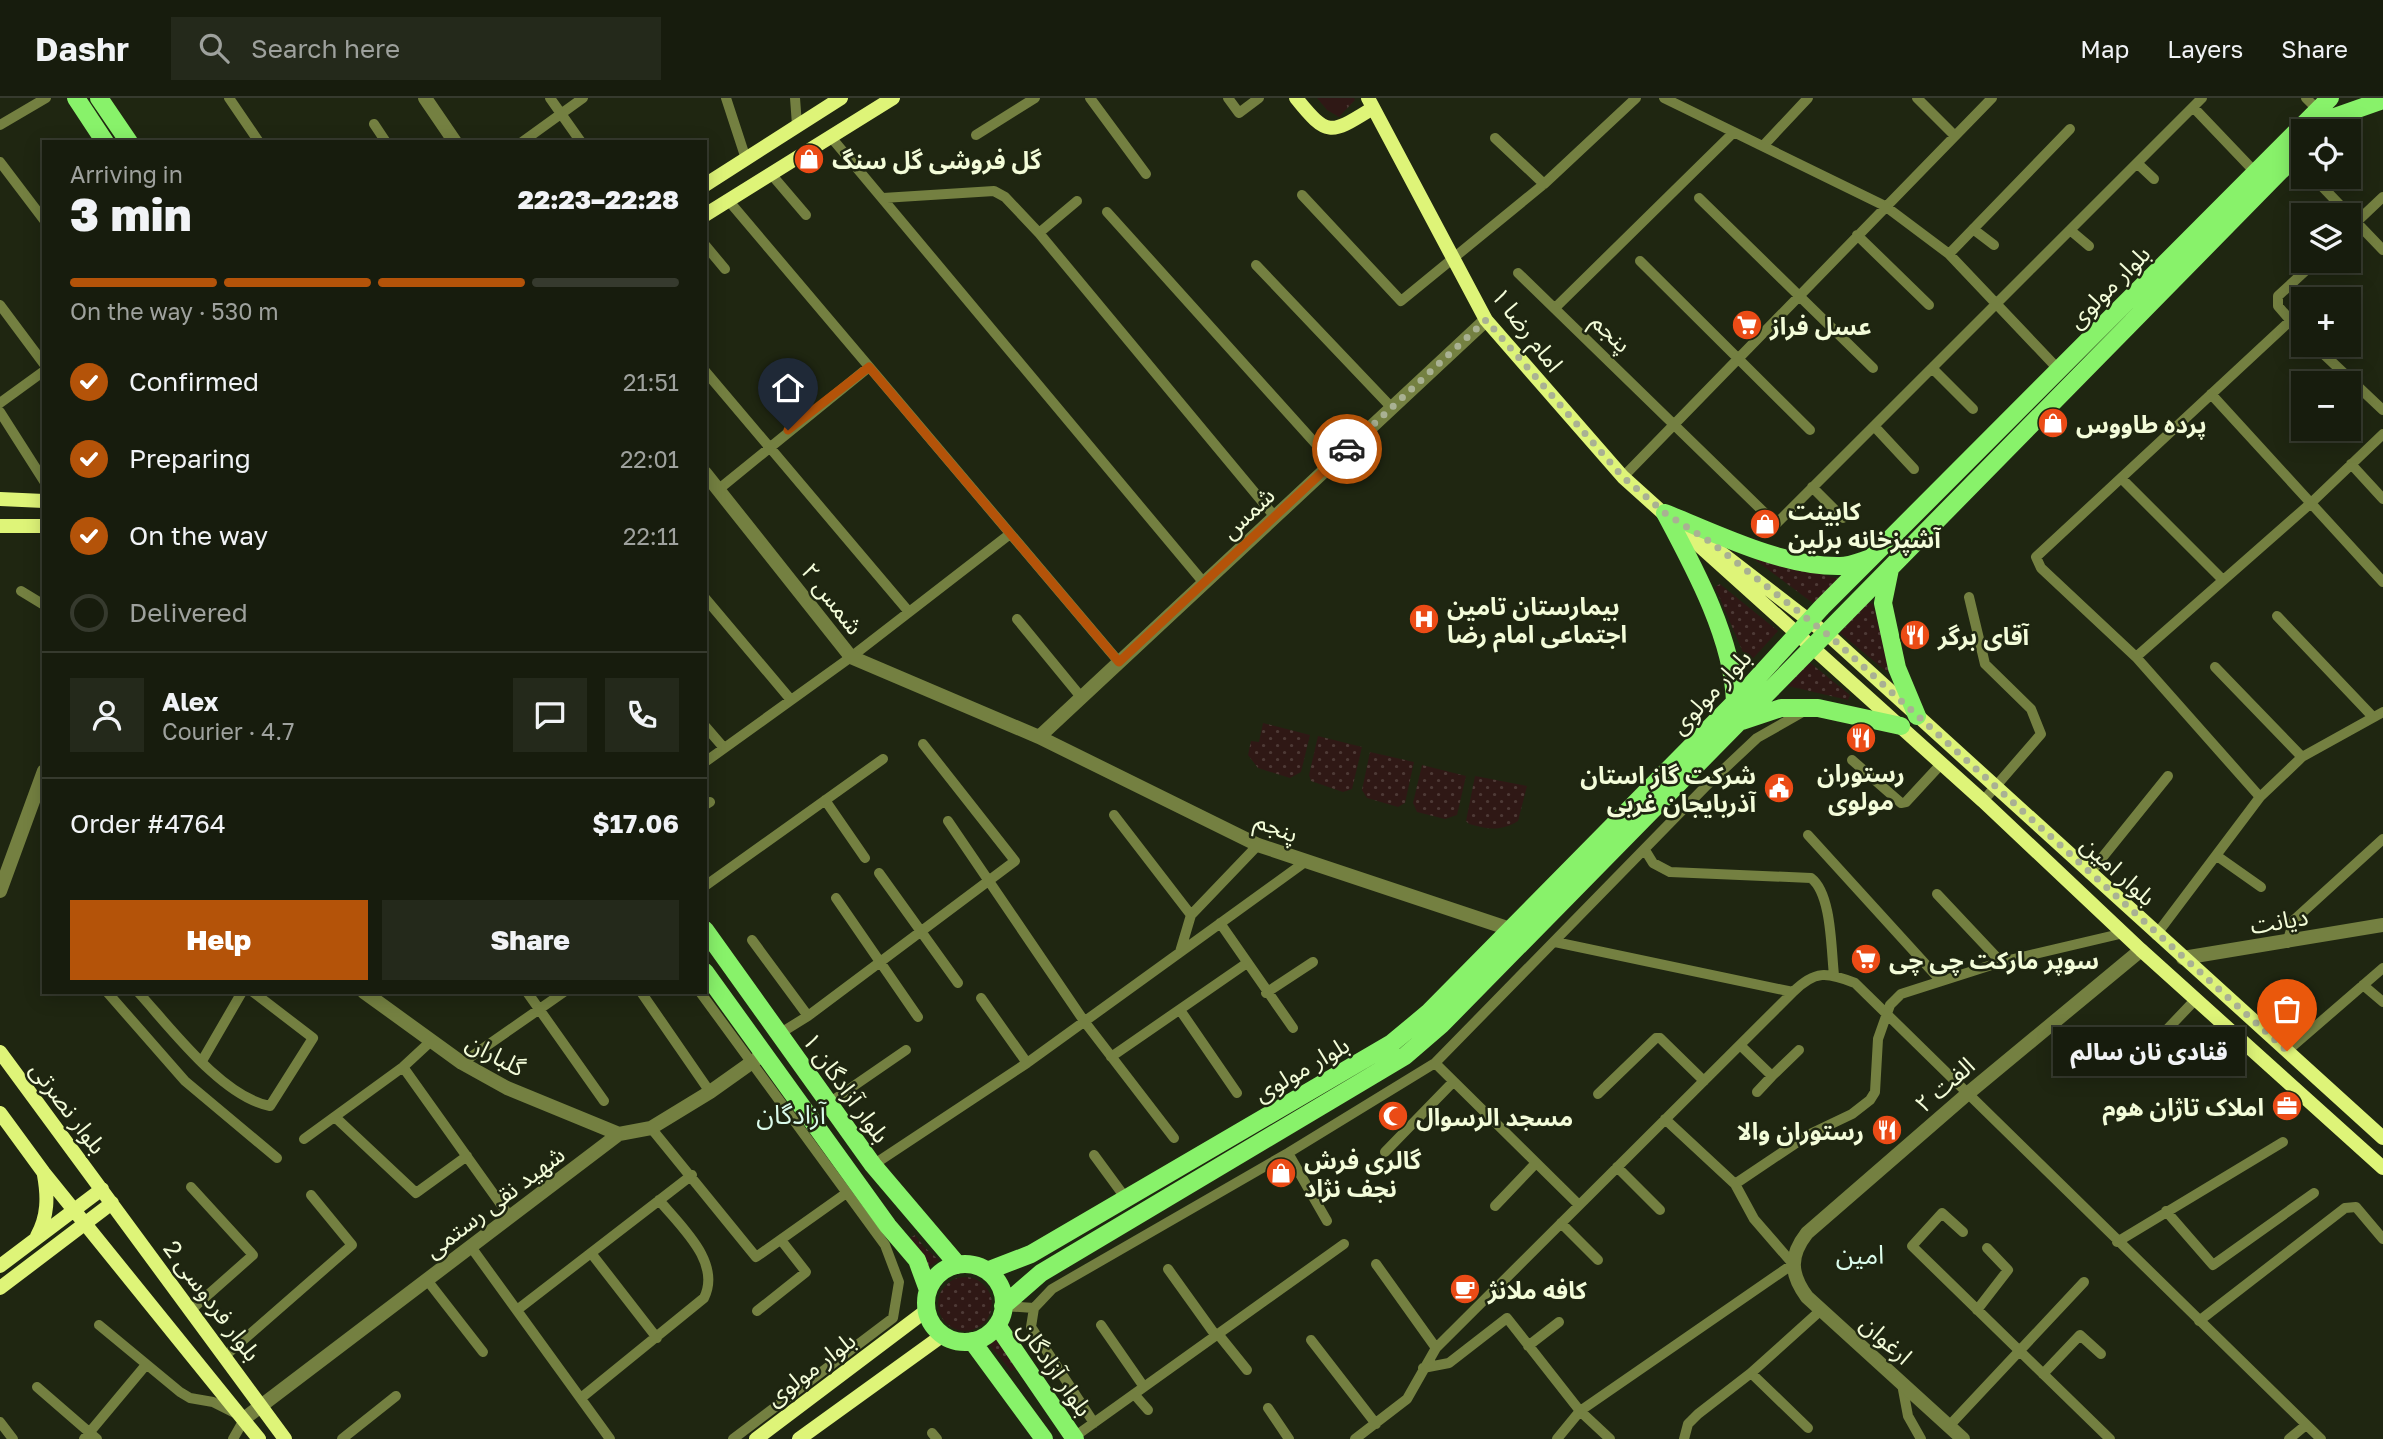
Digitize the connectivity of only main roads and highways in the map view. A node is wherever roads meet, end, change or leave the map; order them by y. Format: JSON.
{"nodes":[{"id":1,"x":76,"y":98,"type":"edge"},
{"id":2,"x":99,"y":98,"type":"edge"},
{"id":3,"x":841,"y":98,"type":"edge"},
{"id":4,"x":892,"y":98,"type":"edge"},
{"id":5,"x":1296,"y":98,"type":"edge"},
{"id":6,"x":2351,"y":98,"type":"edge"},
{"id":7,"x":2383,"y":100,"type":"edge"},
{"id":8,"x":1370,"y":103,"type":"edge"},
{"id":9,"x":2321,"y":109,"type":"edge"},
{"id":10,"x":104,"y":140,"type":"edge"},
{"id":11,"x":128,"y":140,"type":"edge"},
{"id":12,"x":2291,"y":166,"type":"edge"},
{"id":13,"x":707,"y":184,"type":"edge"},
{"id":14,"x":707,"y":214,"type":"edge"},
{"id":15,"x":0,"y":499,"type":"edge"},
{"id":16,"x":42,"y":501,"type":"edge"},
{"id":17,"x":1665,"y":513,"type":"junction"},
{"id":18,"x":0,"y":526,"type":"edge"},
{"id":19,"x":42,"y":526,"type":"edge"},
{"id":20,"x":1875,"y":557,"type":"junction"},
{"id":21,"x":1890,"y":569,"type":"junction"},
{"id":22,"x":1810,"y":620,"type":"junction"},
{"id":23,"x":1826,"y":633,"type":"junction"},
{"id":24,"x":1796,"y":634,"type":"junction"},
{"id":25,"x":1812,"y":647,"type":"junction"},
{"id":26,"x":1735,"y":702,"type":"junction"},
{"id":27,"x":1917,"y":716,"type":"junction"},
{"id":28,"x":1739,"y":723,"type":"junction"},
{"id":29,"x":1901,"y":726,"type":"junction"},
{"id":30,"x":707,"y":933,"type":"edge"},
{"id":31,"x":707,"y":975,"type":"edge"},
{"id":32,"x":1435,"y":1019,"type":"junction"},
{"id":33,"x":2287,"y":1051,"type":"junction"},
{"id":34,"x":0,"y":1052,"type":"edge"},
{"id":35,"x":2272,"y":1065,"type":"junction"},
{"id":36,"x":0,"y":1113,"type":"edge"},
{"id":37,"x":2383,"y":1138,"type":"edge"},
{"id":38,"x":2383,"y":1168,"type":"edge"},
{"id":39,"x":44,"y":1173,"type":"junction"},
{"id":40,"x":102,"y":1189,"type":"junction"},
{"id":41,"x":112,"y":1203,"type":"junction"},
{"id":42,"x":74,"y":1211,"type":"junction"},
{"id":43,"x":909,"y":1211,"type":"junction"},
{"id":44,"x":85,"y":1225,"type":"junction"},
{"id":45,"x":888,"y":1226,"type":"junction"},
{"id":46,"x":35,"y":1239,"type":"junction"},
{"id":47,"x":1048,"y":1244,"type":"junction"},
{"id":48,"x":1059,"y":1262,"type":"junction"},
{"id":49,"x":958,"y":1265,"type":"junction"},
{"id":50,"x":0,"y":1266,"type":"edge"},
{"id":51,"x":987,"y":1271,"type":"junction"},
{"id":52,"x":0,"y":1288,"type":"edge"},
{"id":53,"x":928,"y":1290,"type":"junction"},
{"id":54,"x":1003,"y":1307,"type":"junction"},
{"id":55,"x":927,"y":1310,"type":"junction"},
{"id":56,"x":997,"y":1325,"type":"junction"},
{"id":57,"x":943,"y":1335,"type":"junction"},
{"id":58,"x":972,"y":1341,"type":"junction"},
{"id":59,"x":1036,"y":1385,"type":"junction"},
{"id":60,"x":1016,"y":1400,"type":"junction"},
{"id":61,"x":1074,"y":1438,"type":"edge"},
{"id":62,"x":259,"y":1439,"type":"edge"},
{"id":63,"x":285,"y":1439,"type":"edge"},
{"id":64,"x":756,"y":1439,"type":"edge"},
{"id":65,"x":799,"y":1439,"type":"edge"},
{"id":66,"x":1044,"y":1439,"type":"edge"}],
"edges":[{"from":1,"to":10,"type":"main road"},
{"from":2,"to":11,"type":"main road"},
{"from":3,"to":13,"type":"main road"},
{"from":4,"to":14,"type":"main road"},
{"from":5,"to":8,"type":"main road","name":"امام رضا ۱"},
{"from":6,"to":9,"type":"main road","name":"بلوار مولوی"},
{"from":7,"to":9,"type":"main road"},
{"from":8,"to":17,"type":"main road","name":"امام رضا ۱"},
{"from":9,"to":20,"type":"main road","name":"بلوار مولوی"},
{"from":12,"to":21,"type":"main road","name":"بلوار مولوی"},
{"from":15,"to":16,"type":"main road"},
{"from":17,"to":20,"type":"main road"},
{"from":17,"to":22,"type":"main road","name":"امام رضا ۱"},
{"from":17,"to":24,"type":"main road","name":"امام رضا ۱"},
{"from":17,"to":26,"type":"main road"},
{"from":18,"to":19,"type":"main road"},
{"from":20,"to":22,"type":"main road","name":"بلوار مولوی"},
{"from":21,"to":23,"type":"main road","name":"بلوار مولوی"},
{"from":21,"to":27,"type":"main road"},
{"from":22,"to":23,"type":"main road","name":"امام رضا ۱"},
{"from":22,"to":24,"type":"main road","name":"بلوار مولوی"},
{"from":23,"to":25,"type":"main road","name":"بلوار مولوی"},
{"from":23,"to":27,"type":"main road","name":"بلوار امین"},
{"from":24,"to":25,"type":"main road","name":"امام رضا ۱"},
{"from":24,"to":26,"type":"main road","name":"بلوار مولوی"},
{"from":25,"to":28,"type":"main road","name":"بلوار مولوی"},
{"from":25,"to":29,"type":"main road","name":"بلوار امین"},
{"from":26,"to":32,"type":"main road","name":"بلوار مولوی"},
{"from":27,"to":33,"type":"main road","name":"بلوار امین"},
{"from":28,"to":29,"type":"main road"},
{"from":28,"to":32,"type":"main road","name":"بلوار مولوی"},
{"from":29,"to":35,"type":"main road","name":"بلوار امین"},
{"from":30,"to":43,"type":"main road","name":"بلوار آزادگان ۱"},
{"from":31,"to":45,"type":"main road","name":"بلوار آزادگان ۱"},
{"from":32,"to":47,"type":"main road","name":"بلوار مولوی"},
{"from":32,"to":48,"type":"main road","name":"بلوار مولوی"},
{"from":33,"to":35,"type":"main road"},
{"from":33,"to":37,"type":"main road","name":"بلوار امین"},
{"from":34,"to":40,"type":"main road","name":"بلوار نصرتی"},
{"from":35,"to":38,"type":"main road","name":"بلوار امین"},
{"from":36,"to":39,"type":"main road"},
{"from":39,"to":42,"type":"main road"},
{"from":39,"to":46,"type":"main road"},
{"from":40,"to":41,"type":"main road","name":"بلوار فردوسی 2"},
{"from":40,"to":42,"type":"main road"},
{"from":41,"to":44,"type":"main road"},
{"from":41,"to":63,"type":"main road","name":"بلوار فردوسی 2"},
{"from":42,"to":44,"type":"main road","name":"بلوار فردوسی 2"},
{"from":42,"to":46,"type":"main road"},
{"from":43,"to":45,"type":"main road"},
{"from":43,"to":49,"type":"main road","name":"بلوار آزادگان ۱"},
{"from":44,"to":52,"type":"main road"},
{"from":44,"to":62,"type":"main road","name":"بلوار فردوسی 2"},
{"from":45,"to":53,"type":"main road","name":"بلوار آزادگان ۱"},
{"from":46,"to":50,"type":"main road"},
{"from":47,"to":48,"type":"main road"},
{"from":47,"to":51,"type":"main road","name":"بلوار مولوی"},
{"from":48,"to":54,"type":"main road","name":"بلوار مولوی"},
{"from":49,"to":51,"type":"main road"},
{"from":49,"to":53,"type":"main road"},
{"from":51,"to":54,"type":"main road"},
{"from":53,"to":55,"type":"main road"},
{"from":54,"to":56,"type":"main road"},
{"from":55,"to":57,"type":"main road"},
{"from":55,"to":64,"type":"main road","name":"بلوار مولوی"},
{"from":56,"to":58,"type":"main road"},
{"from":56,"to":59,"type":"main road","name":"بلوار آزادگان"},
{"from":57,"to":58,"type":"main road"},
{"from":57,"to":65,"type":"main road","name":"بلوار مولوی"},
{"from":58,"to":60,"type":"main road","name":"بلوار آزادگان"},
{"from":59,"to":60,"type":"main road"},
{"from":59,"to":61,"type":"main road","name":"بلوار آزادگان"},
{"from":60,"to":66,"type":"main road","name":"بلوار آزادگان"}]}
